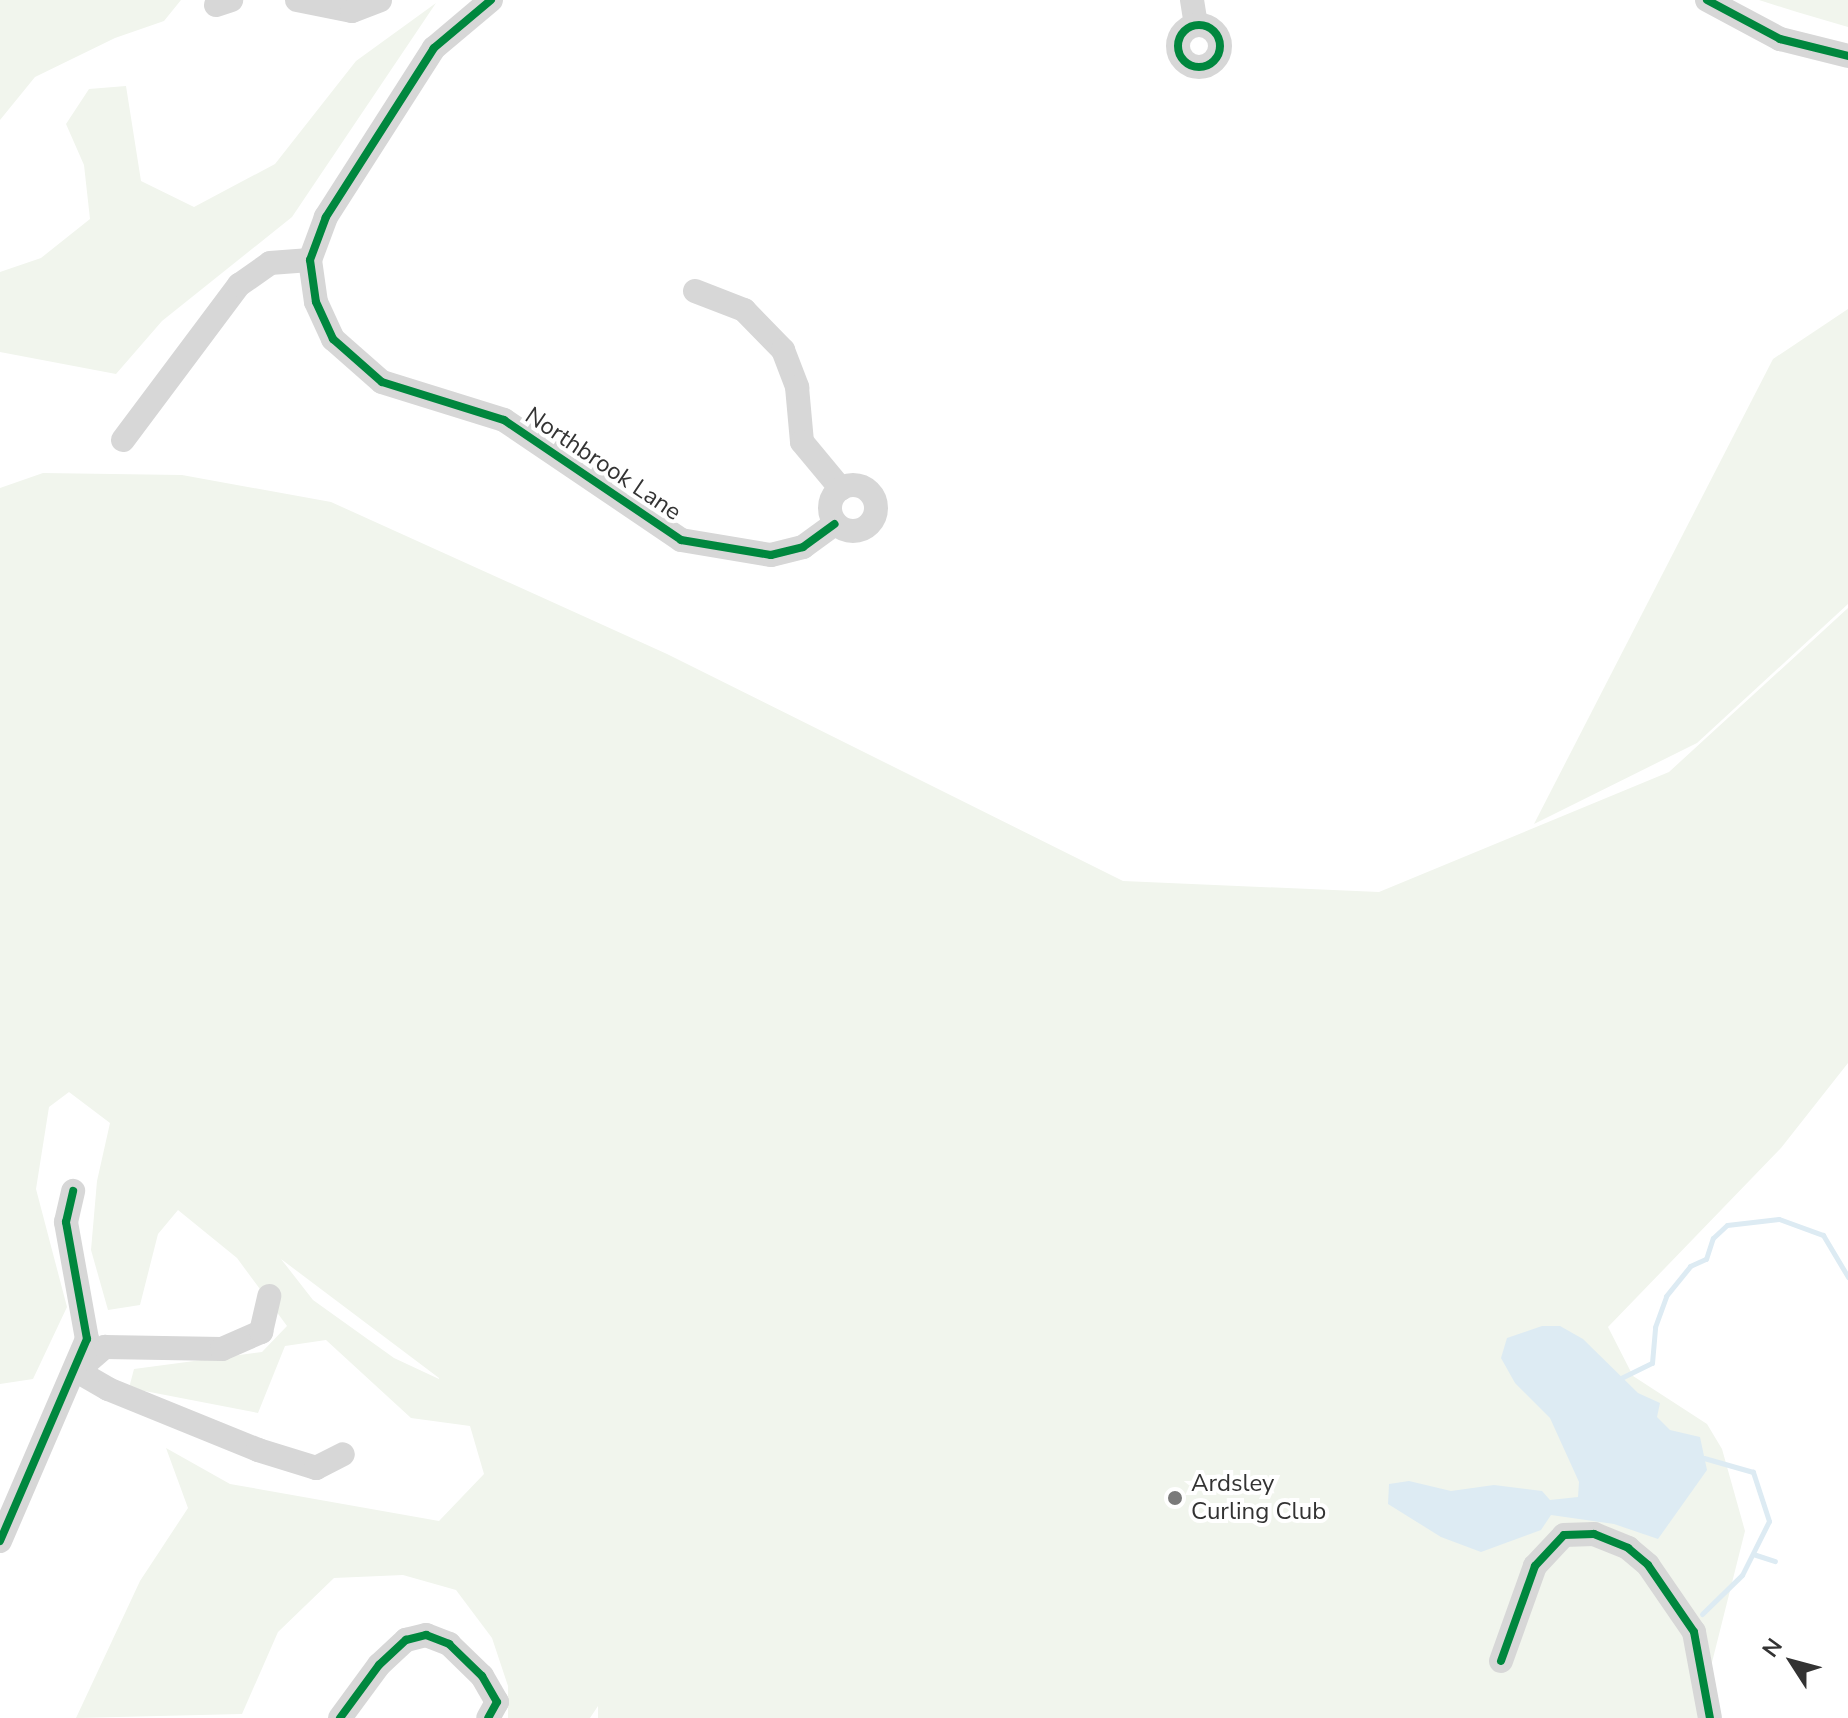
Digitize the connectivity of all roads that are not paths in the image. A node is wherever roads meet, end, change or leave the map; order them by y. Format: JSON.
{"nodes":[{"id":1,"x":297,"y":0,"type":"edge"},
{"id":2,"x":380,"y":0,"type":"edge"},
{"id":3,"x":1192,"y":0,"type":"edge"},
{"id":4,"x":1707,"y":0,"type":"edge"},
{"id":5,"x":482,"y":2,"type":"edge"},
{"id":6,"x":1196,"y":24,"type":"dead end"},
{"id":7,"x":1848,"y":56,"type":"edge"},
{"id":8,"x":310,"y":260,"type":"junction"},
{"id":9,"x":695,"y":291,"type":"dead end"},
{"id":10,"x":123,"y":440,"type":"dead end"},
{"id":11,"x":841,"y":489,"type":"junction"},
{"id":12,"x":835,"y":524,"type":"junction"},
{"id":13,"x":73,"y":1191,"type":"dead end"},
{"id":14,"x":269,"y":1296,"type":"dead end"},
{"id":15,"x":77,"y":1371,"type":"junction"},
{"id":16,"x":343,"y":1454,"type":"dead end"},
{"id":17,"x":0,"y":1541,"type":"edge"},
{"id":18,"x":1501,"y":1661,"type":"dead end"},
{"id":19,"x":340,"y":1718,"type":"edge"},
{"id":20,"x":488,"y":1718,"type":"edge"},
{"id":21,"x":1710,"y":1718,"type":"edge"}],
"edges":[{"from":1,"to":2,"type":"street"},
{"from":3,"to":6,"type":"street"},
{"from":4,"to":7,"type":"street"},
{"from":5,"to":8,"type":"street"},
{"from":8,"to":10,"type":"street"},
{"from":8,"to":12,"type":"street","name":"Northbrook Lane"},
{"from":9,"to":11,"type":"street"},
{"from":11,"to":12,"type":"street"},
{"from":11,"to":12,"type":"street","name":"Northbrook Lane"},
{"from":13,"to":15,"type":"street"},
{"from":14,"to":15,"type":"street"},
{"from":15,"to":16,"type":"street"},
{"from":15,"to":17,"type":"street"},
{"from":18,"to":21,"type":"street"},
{"from":19,"to":20,"type":"street"}]}
